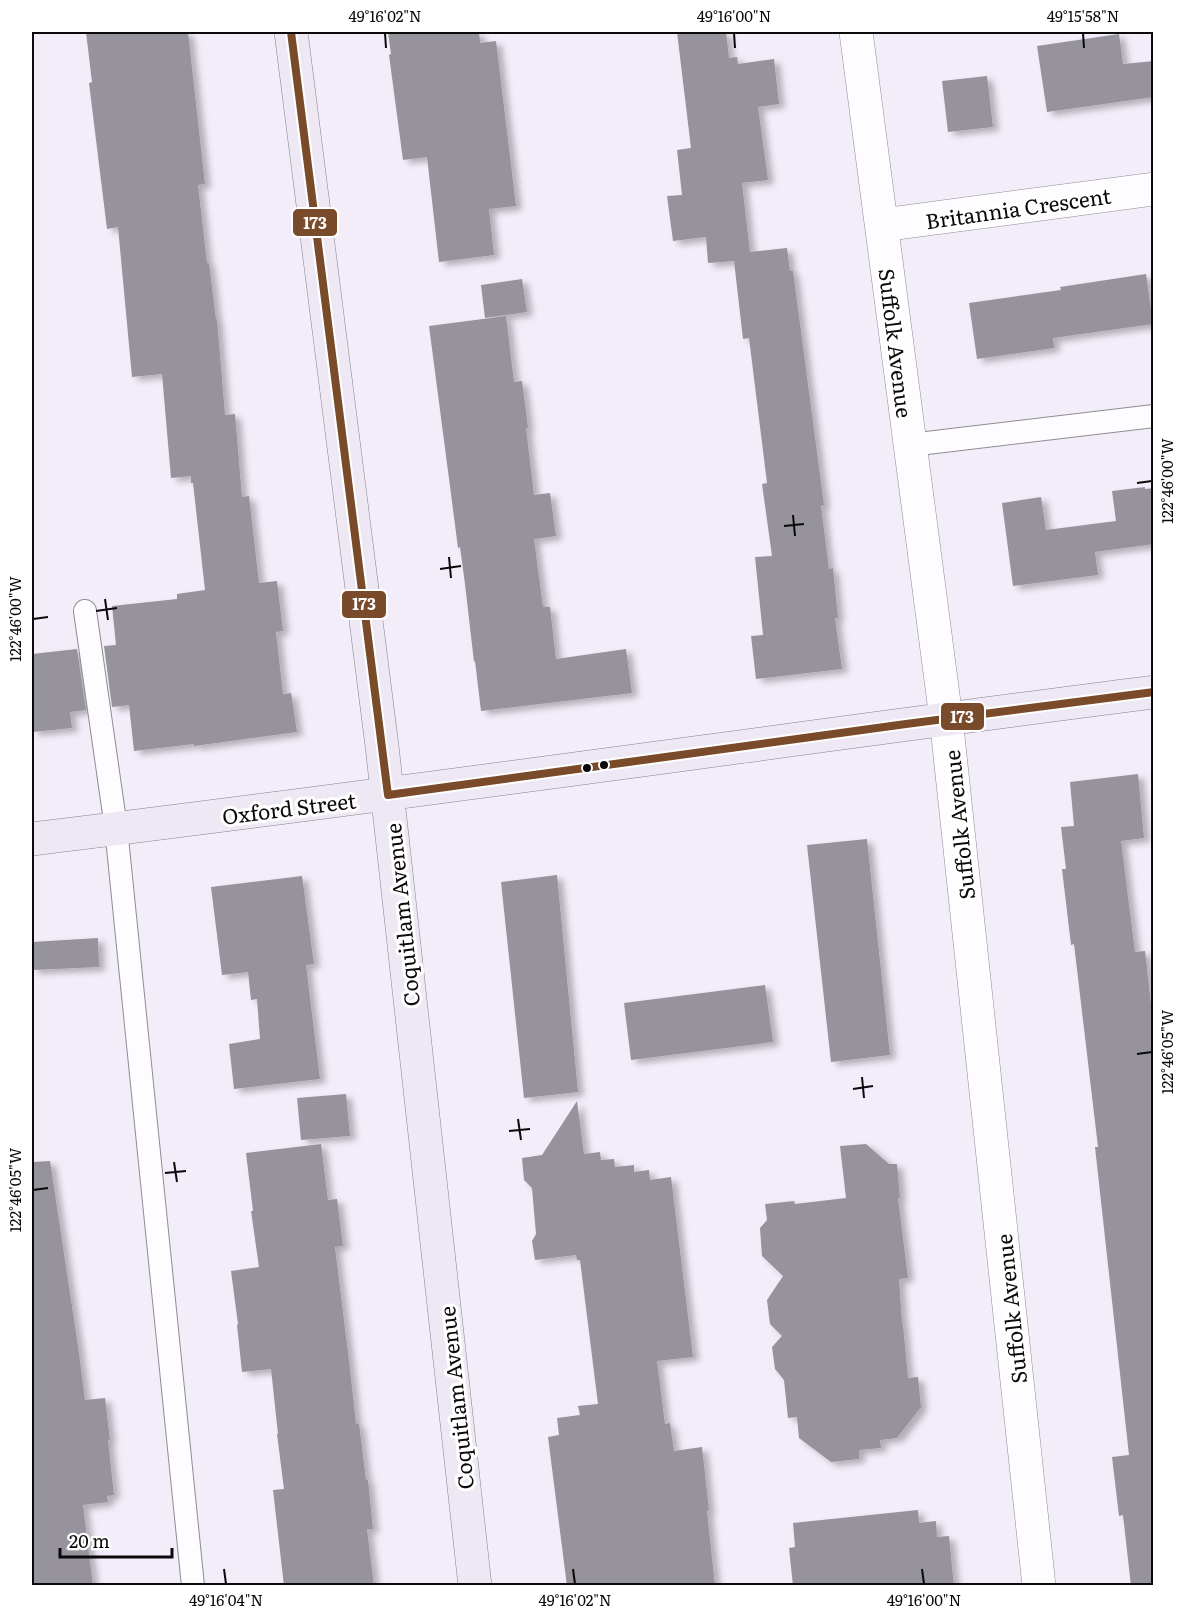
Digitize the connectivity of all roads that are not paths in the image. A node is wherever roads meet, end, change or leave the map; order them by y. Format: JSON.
{"nodes":[{"id":1,"x":291,"y":32,"type":"edge"},
{"id":2,"x":856,"y":32,"type":"edge"},
{"id":3,"x":1154,"y":189,"type":"edge"},
{"id":4,"x":882,"y":225,"type":"junction"},
{"id":5,"x":1154,"y":416,"type":"edge"},
{"id":6,"x":910,"y":445,"type":"junction"},
{"id":7,"x":85,"y":612,"type":"dead end"},
{"id":8,"x":1154,"y":692,"type":"edge"},
{"id":9,"x":946,"y":718,"type":"junction"},
{"id":10,"x":388,"y":795,"type":"junction"},
{"id":11,"x":116,"y":828,"type":"junction"},
{"id":12,"x":32,"y":838,"type":"edge"},
{"id":13,"x":193,"y":1586,"type":"edge"},
{"id":14,"x":475,"y":1586,"type":"edge"},
{"id":15,"x":1039,"y":1586,"type":"edge"}],
"edges":[{"from":1,"to":10,"type":"street","name":"Coquitlam Avenue"},
{"from":2,"to":4,"type":"street","name":"Suffolk Avenue"},
{"from":3,"to":4,"type":"street","name":"Britannia Crescent"},
{"from":4,"to":6,"type":"street","name":"Suffolk Avenue"},
{"from":5,"to":6,"type":"lane"},
{"from":6,"to":9,"type":"street","name":"Suffolk Avenue"},
{"from":7,"to":11,"type":"lane"},
{"from":8,"to":9,"type":"street","name":"Oxford Street"},
{"from":9,"to":10,"type":"street","name":"Oxford Street"},
{"from":9,"to":15,"type":"street","name":"Suffolk Avenue"},
{"from":10,"to":11,"type":"street","name":"Oxford Street"},
{"from":10,"to":14,"type":"street","name":"Coquitlam Avenue"},
{"from":11,"to":12,"type":"street","name":"Oxford Street"},
{"from":11,"to":13,"type":"lane"}]}
